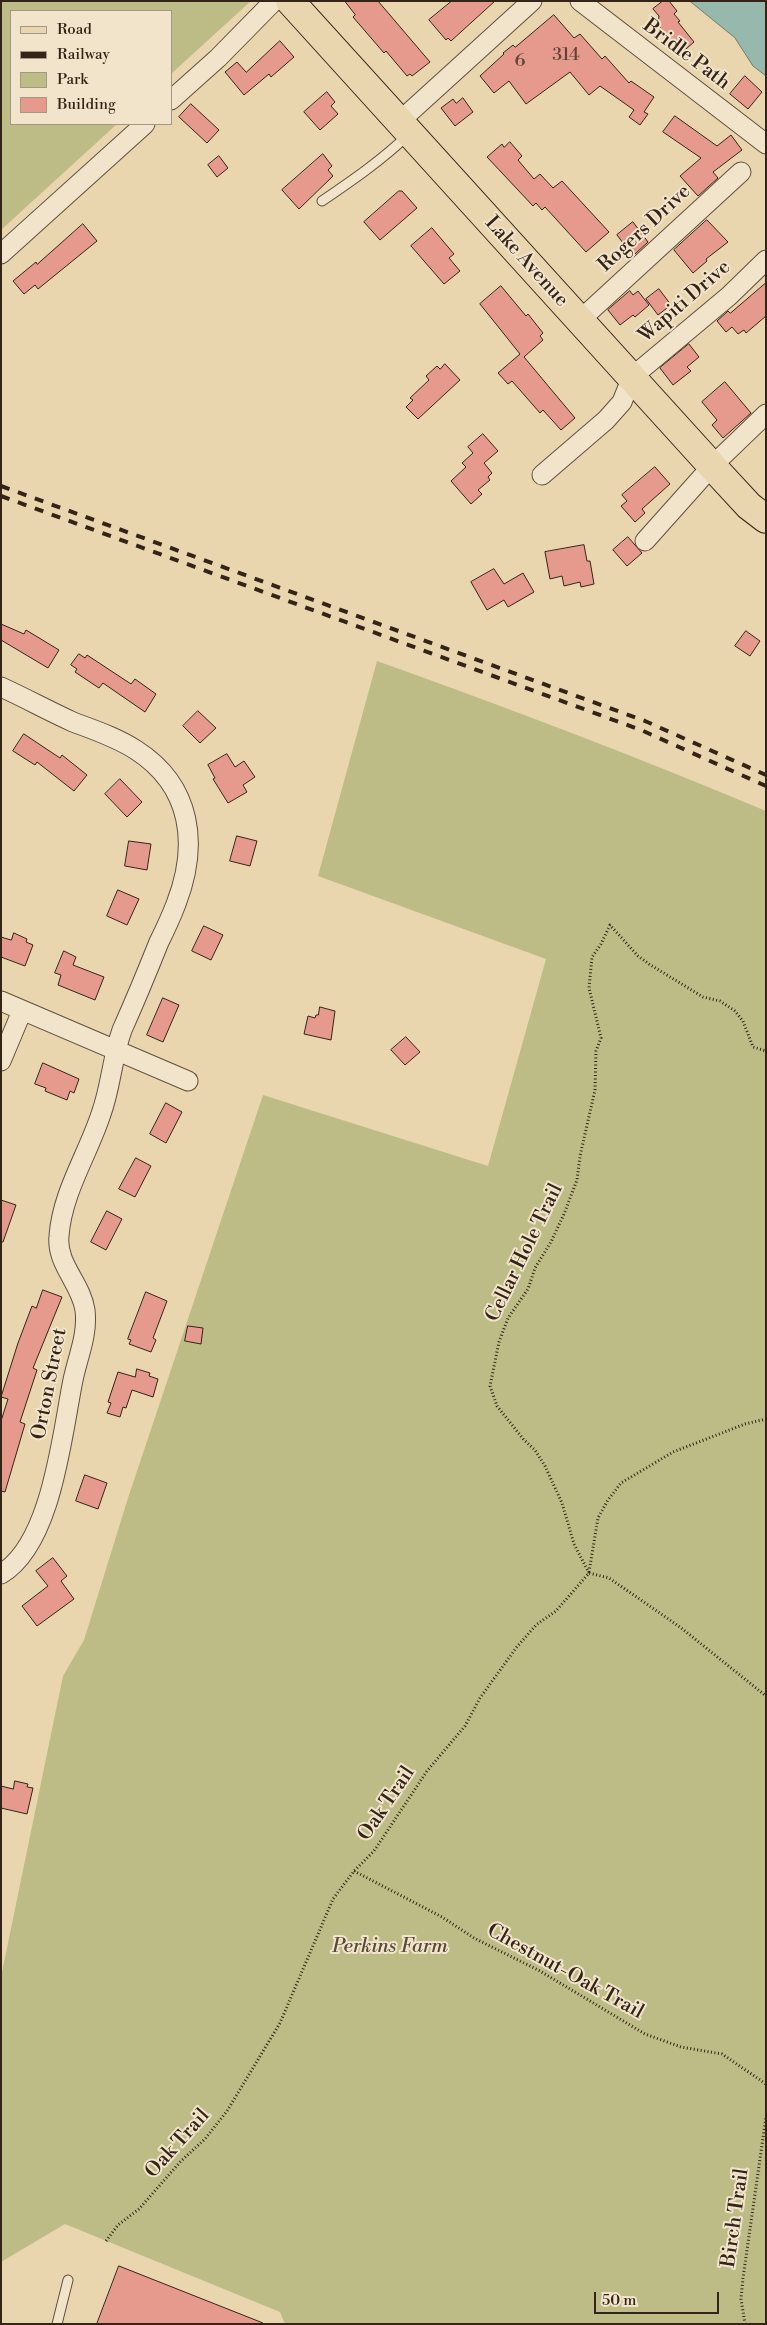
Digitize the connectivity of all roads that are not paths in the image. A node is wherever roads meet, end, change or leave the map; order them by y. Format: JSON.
{"nodes":[{"id":1,"x":274,"y":1,"type":"edge"},
{"id":2,"x":290,"y":1,"type":"edge"},
{"id":3,"x":532,"y":1,"type":"edge"},
{"id":4,"x":580,"y":1,"type":"edge"},
{"id":5,"x":172,"y":99,"type":"edge"},
{"id":6,"x":144,"y":125,"type":"edge"},
{"id":7,"x":405,"y":127,"type":"junction"},
{"id":8,"x":766,"y":144,"type":"edge"},
{"id":9,"x":741,"y":172,"type":"dead end"},
{"id":10,"x":322,"y":201,"type":"dead end"},
{"id":11,"x":1,"y":254,"type":"edge"},
{"id":12,"x":766,"y":260,"type":"edge"},
{"id":13,"x":579,"y":320,"type":"junction"},
{"id":14,"x":632,"y":377,"type":"junction"},
{"id":15,"x":766,"y":414,"type":"edge"},
{"id":16,"x":712,"y":466,"type":"junction"},
{"id":17,"x":542,"y":475,"type":"dead end"},
{"id":18,"x":766,"y":519,"type":"edge"},
{"id":19,"x":646,"y":541,"type":"dead end"},
{"id":20,"x":1,"y":687,"type":"edge"},
{"id":21,"x":1,"y":1001,"type":"edge"},
{"id":22,"x":22,"y":1011,"type":"junction"},
{"id":23,"x":115,"y":1050,"type":"junction"},
{"id":24,"x":1,"y":1061,"type":"edge"},
{"id":25,"x":188,"y":1081,"type":"dead end"},
{"id":26,"x":1,"y":1574,"type":"edge"},
{"id":27,"x":68,"y":2280,"type":"dead end"},
{"id":28,"x":58,"y":2324,"type":"edge"}],
"edges":[{"from":1,"to":5,"type":"street"},
{"from":2,"to":7,"type":"main road","name":"Lake Avenue"},
{"from":3,"to":7,"type":"street"},
{"from":4,"to":8,"type":"street","name":"Bridle Path"},
{"from":6,"to":11,"type":"street"},
{"from":7,"to":10,"type":"lane"},
{"from":7,"to":13,"type":"main road","name":"Lake Avenue"},
{"from":9,"to":13,"type":"street","name":"Rogers Drive"},
{"from":12,"to":14,"type":"street","name":"Wapiti Drive"},
{"from":13,"to":14,"type":"main road","name":"Lake Avenue"},
{"from":14,"to":16,"type":"main road","name":"Lake Avenue"},
{"from":14,"to":17,"type":"street"},
{"from":15,"to":16,"type":"street"},
{"from":16,"to":18,"type":"main road","name":"Lake Avenue"},
{"from":16,"to":19,"type":"street"},
{"from":20,"to":23,"type":"street","name":"Orton Street"},
{"from":21,"to":22,"type":"street"},
{"from":22,"to":23,"type":"street"},
{"from":22,"to":24,"type":"street"},
{"from":23,"to":25,"type":"street"},
{"from":23,"to":26,"type":"street","name":"Orton Street"},
{"from":27,"to":28,"type":"lane"}]}
